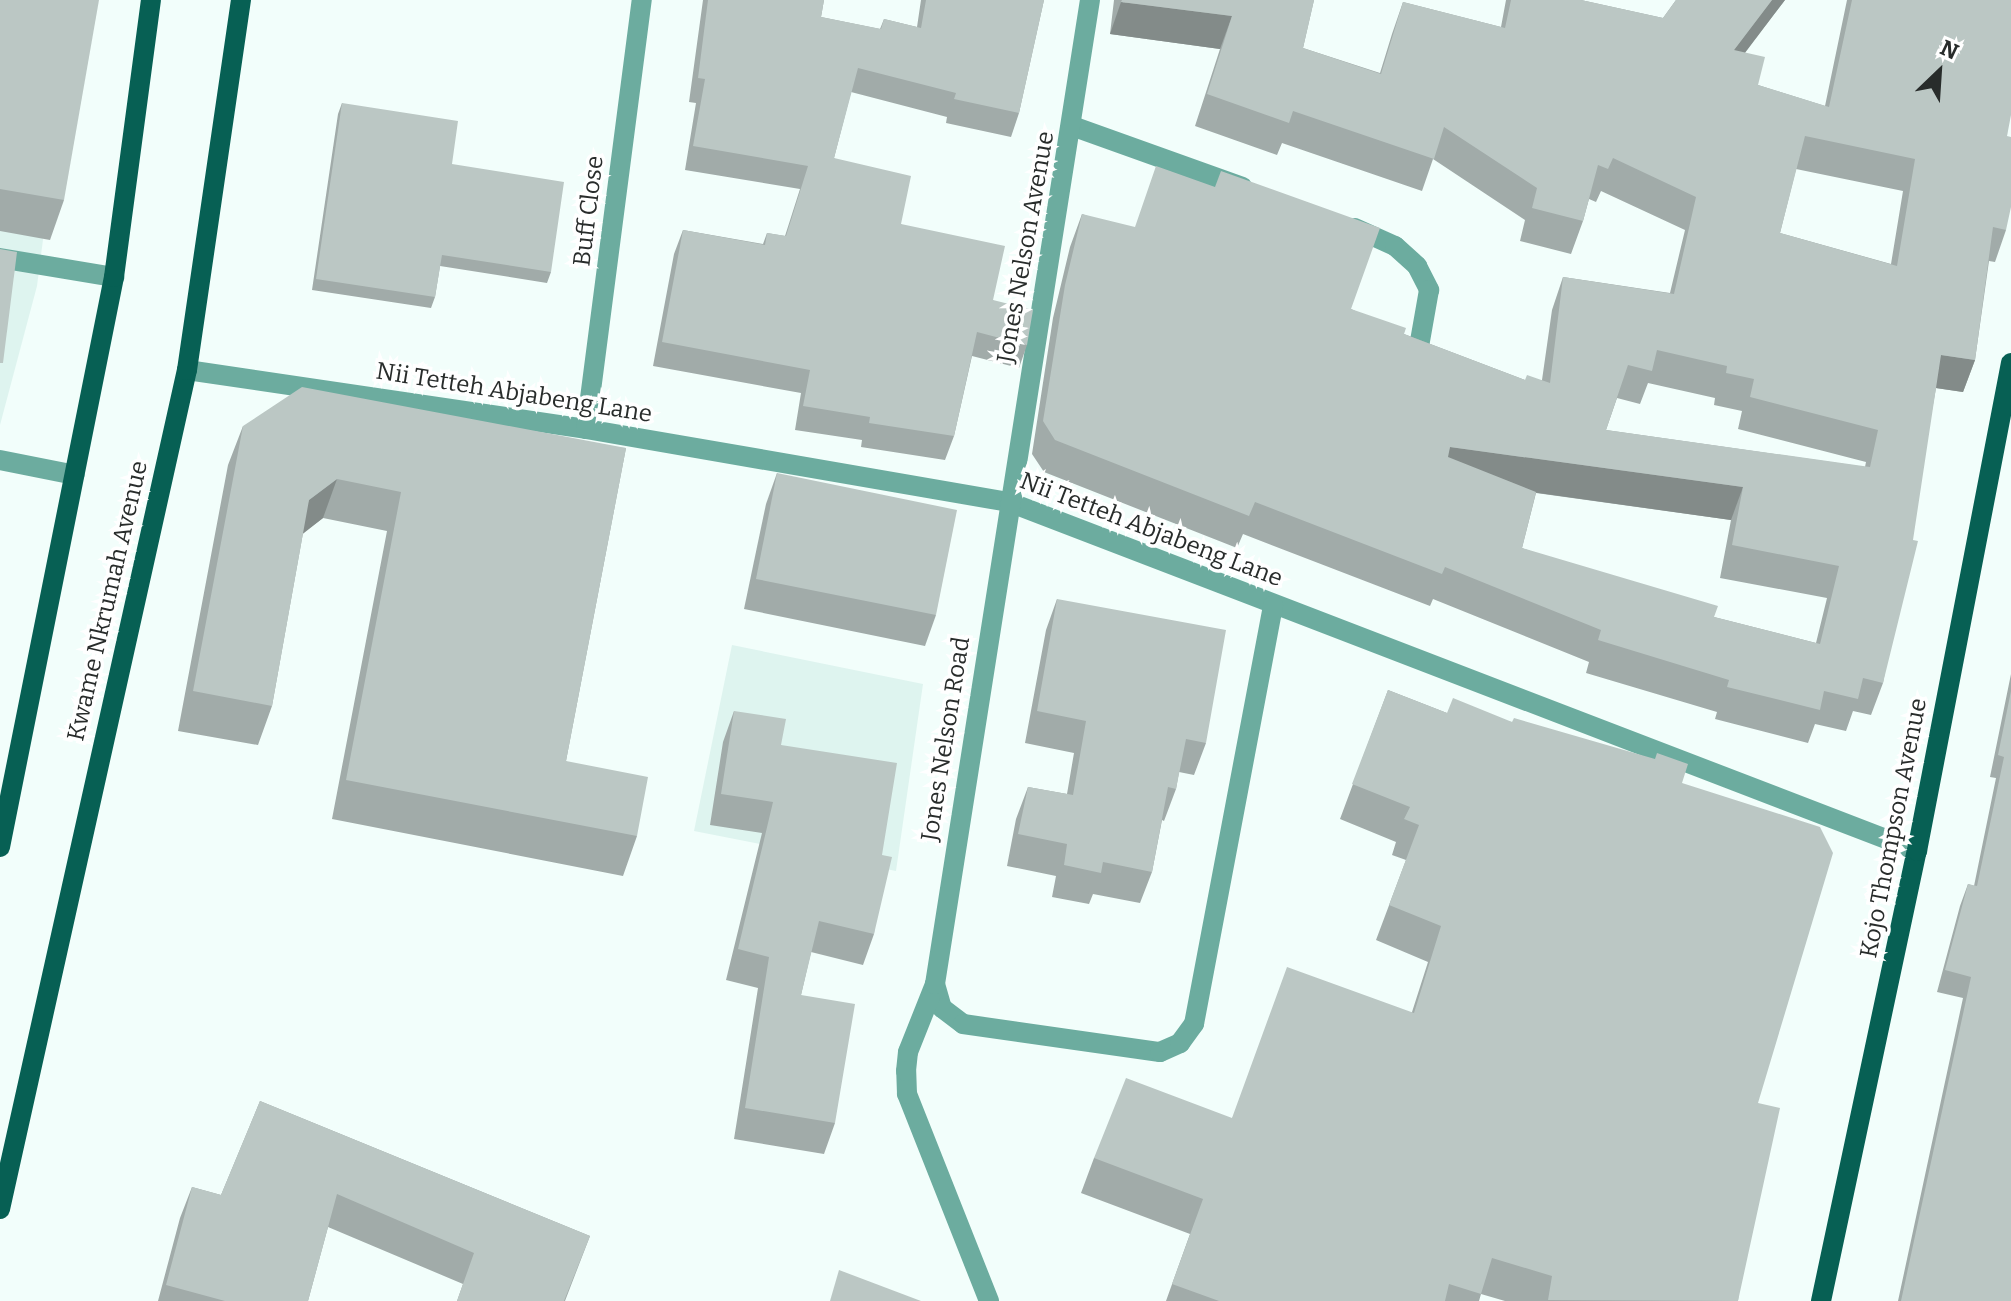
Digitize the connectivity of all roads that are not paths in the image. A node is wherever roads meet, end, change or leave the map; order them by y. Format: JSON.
{"nodes":[{"id":1,"x":151,"y":0,"type":"edge"},
{"id":2,"x":241,"y":0,"type":"edge"},
{"id":3,"x":642,"y":0,"type":"edge"},
{"id":4,"x":1090,"y":0,"type":"edge"},
{"id":5,"x":1072,"y":126,"type":"junction"},
{"id":6,"x":1260,"y":193,"type":"edge"},
{"id":7,"x":1333,"y":219,"type":"edge"},
{"id":8,"x":0,"y":258,"type":"edge"},
{"id":9,"x":114,"y":277,"type":"junction"},
{"id":10,"x":1419,"y":347,"type":"edge"},
{"id":11,"x":2011,"y":363,"type":"edge"},
{"id":12,"x":187,"y":370,"type":"junction"},
{"id":13,"x":586,"y":429,"type":"junction"},
{"id":14,"x":0,"y":460,"type":"edge"},
{"id":15,"x":75,"y":475,"type":"junction"},
{"id":16,"x":1009,"y":502,"type":"junction"},
{"id":17,"x":1273,"y":605,"type":"junction"},
{"id":18,"x":0,"y":847,"type":"edge"},
{"id":19,"x":1917,"y":851,"type":"junction"},
{"id":20,"x":935,"y":984,"type":"junction"},
{"id":21,"x":0,"y":1209,"type":"edge"},
{"id":22,"x":989,"y":1301,"type":"edge"},
{"id":23,"x":1821,"y":1301,"type":"edge"}],
"edges":[{"from":1,"to":9,"type":"main road"},
{"from":2,"to":12,"type":"main road","name":"Kwame Nkrumah Avenue"},
{"from":3,"to":13,"type":"street","name":"Buff Close"},
{"from":4,"to":5,"type":"street","name":"Jones Nelson Avenue"},
{"from":5,"to":6,"type":"street"},
{"from":5,"to":16,"type":"street","name":"Jones Nelson Avenue"},
{"from":7,"to":10,"type":"street"},
{"from":8,"to":9,"type":"street"},
{"from":9,"to":15,"type":"main road"},
{"from":11,"to":19,"type":"main road","name":"Kojo Thompson Avenue"},
{"from":12,"to":13,"type":"street","name":"Nii Tetteh Abjabeng Lane"},
{"from":12,"to":21,"type":"main road","name":"Kwame Nkrumah Avenue"},
{"from":13,"to":16,"type":"street","name":"Nii Tetteh Abjabeng Lane"},
{"from":14,"to":15,"type":"street"},
{"from":15,"to":18,"type":"main road"},
{"from":16,"to":17,"type":"street","name":"Nii Tetteh Abjabeng Lane"},
{"from":16,"to":20,"type":"street","name":"Jones Nelson Road"},
{"from":17,"to":19,"type":"street","name":"Nii Tetteh Abjabeng Lane"},
{"from":17,"to":20,"type":"street"},
{"from":19,"to":23,"type":"main road","name":"Kojo Thompson Avenue"},
{"from":20,"to":22,"type":"street","name":"Jones Nelson Road"}]}
